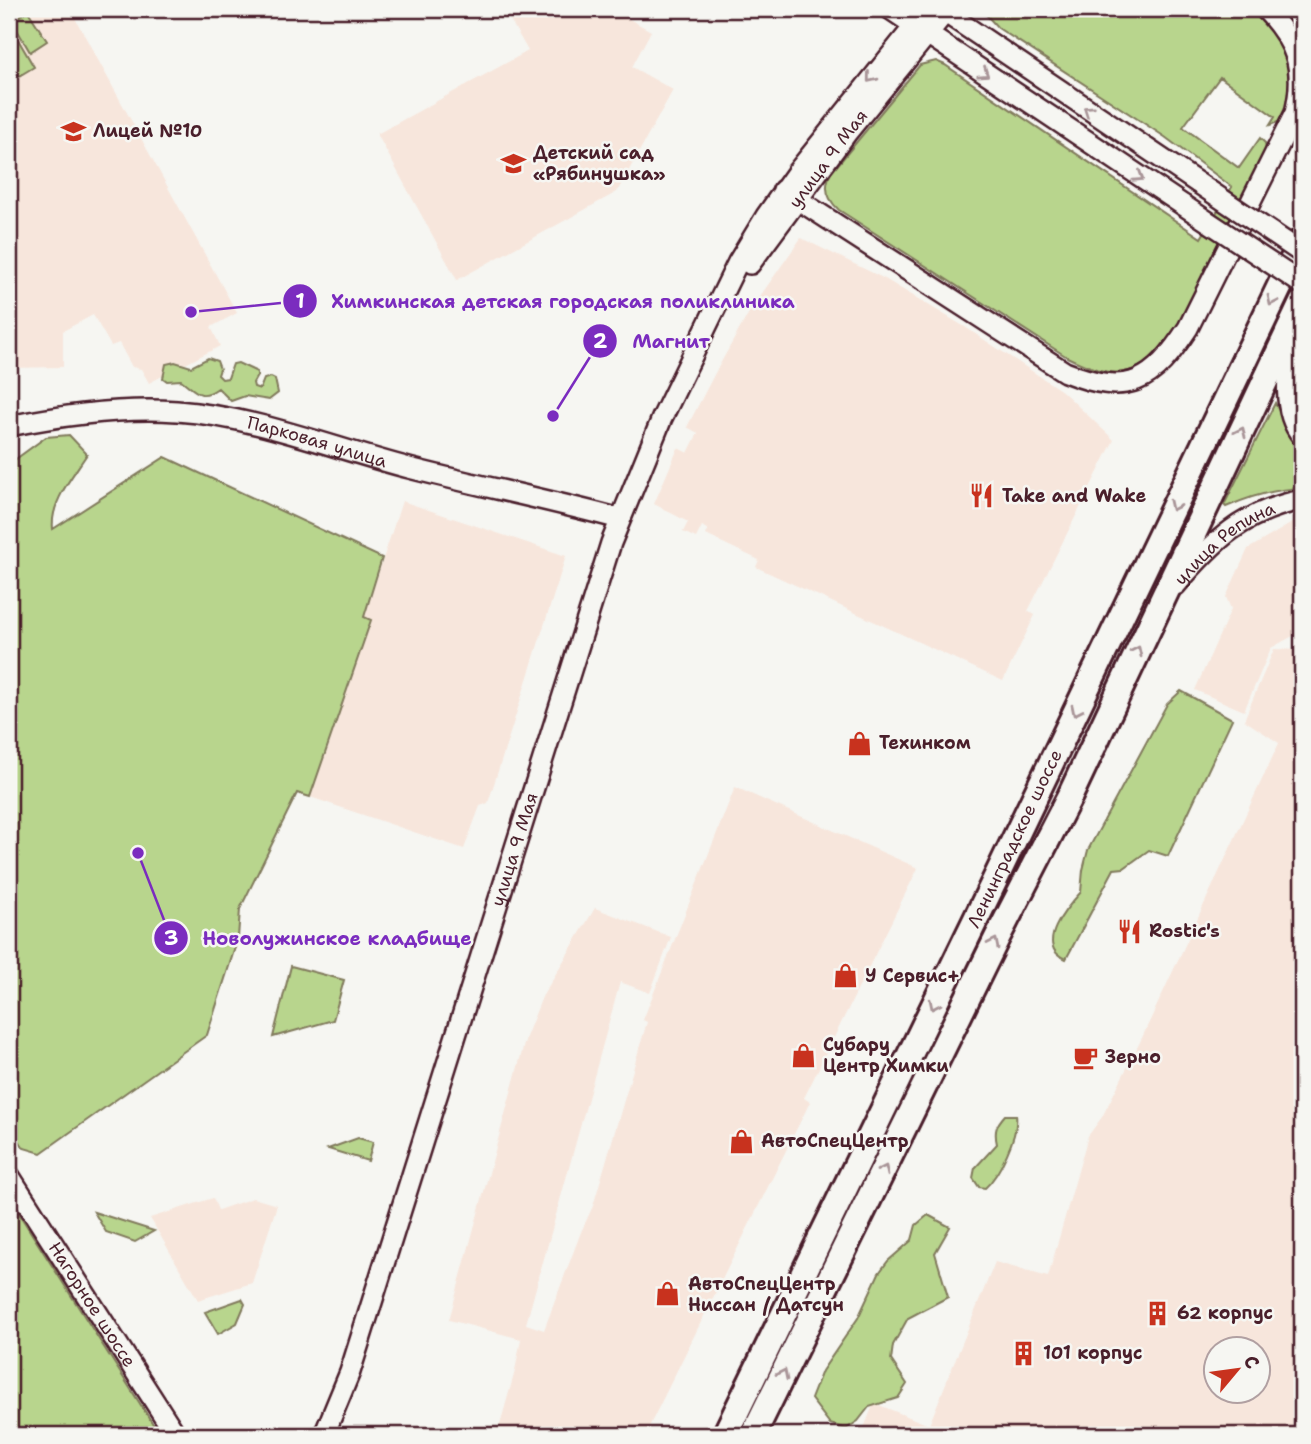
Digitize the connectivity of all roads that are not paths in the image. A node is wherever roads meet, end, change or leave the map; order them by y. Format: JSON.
{"nodes":[{"id":1,"x":890,"y":9,"type":"edge"},
{"id":2,"x":1265,"y":9,"type":"edge"},
{"id":3,"x":940,"y":10,"type":"edge"},
{"id":4,"x":921,"y":30,"type":"junction"},
{"id":5,"x":790,"y":195,"type":"junction"},
{"id":6,"x":1302,"y":240,"type":"edge"},
{"id":7,"x":1302,"y":253,"type":"edge"},
{"id":8,"x":1302,"y":284,"type":"edge"},
{"id":9,"x":1300,"y":309,"type":"edge"},
{"id":10,"x":9,"y":426,"type":"edge"},
{"id":11,"x":1302,"y":436,"type":"edge"},
{"id":12,"x":1302,"y":500,"type":"edge"},
{"id":13,"x":620,"y":519,"type":"junction"},
{"id":14,"x":1159,"y":604,"type":"junction"},
{"id":15,"x":9,"y":1175,"type":"edge"},
{"id":16,"x":176,"y":1435,"type":"edge"},
{"id":17,"x":324,"y":1435,"type":"edge"},
{"id":18,"x":724,"y":1435,"type":"edge"},
{"id":19,"x":754,"y":1435,"type":"edge"}],
"edges":[{"from":1,"to":4,"type":"main road"},
{"from":2,"to":5,"type":"main road"},
{"from":3,"to":4,"type":"main road","name":"улица 9 Мая"},
{"from":7,"to":3,"type":"main road","one_way":true,"bridge":true},
{"from":4,"to":5,"type":"main road","name":"улица 9 Мая"},
{"from":4,"to":8,"type":"main road","one_way":true,"bridge":true},
{"from":5,"to":13,"type":"main road","name":"улица 9 Мая"},
{"from":6,"to":18,"type":"highway","name":"Ленинградское шоссе","one_way":true},
{"from":9,"to":11,"type":"main road"},
{"from":14,"to":9,"type":"highway","name":"Ленинградское шоссе","one_way":true},
{"from":10,"to":13,"type":"main road","name":"Парковая улица"},
{"from":12,"to":14,"type":"main road","name":"улица Репина"},
{"from":13,"to":17,"type":"main road","name":"улица 9 Мая"},
{"from":19,"to":14,"type":"highway","name":"Ленинградское шоссе","one_way":true},
{"from":15,"to":16,"type":"main road","name":"Нагорное шоссе"}]}
